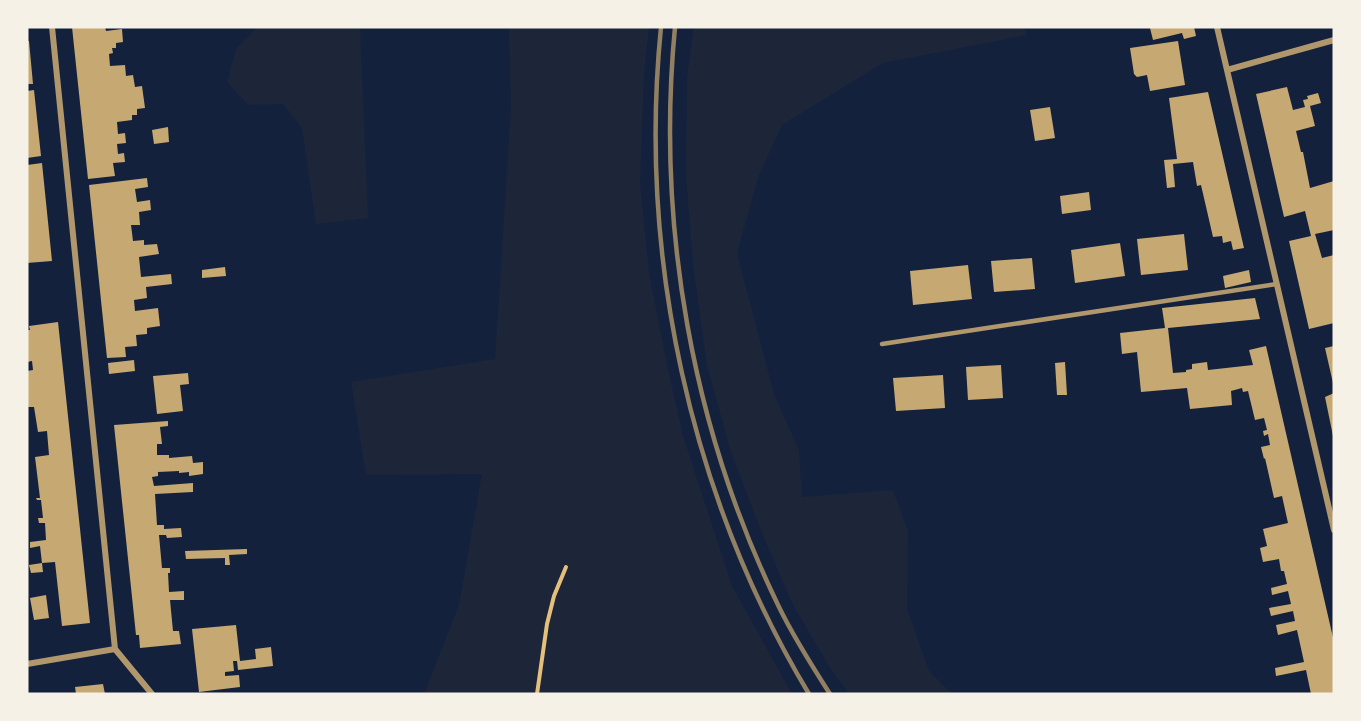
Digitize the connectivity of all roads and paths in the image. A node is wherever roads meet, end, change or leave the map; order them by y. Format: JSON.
{"nodes":[{"id":1,"x":52,"y":27,"type":"edge"},
{"id":2,"x":1218,"y":27,"type":"edge"},
{"id":3,"x":1334,"y":40,"type":"edge"},
{"id":4,"x":1227,"y":70,"type":"junction"},
{"id":5,"x":1277,"y":284,"type":"junction"},
{"id":6,"x":882,"y":344,"type":"dead end"},
{"id":7,"x":1334,"y":530,"type":"edge"},
{"id":8,"x":566,"y":567,"type":"dead end"},
{"id":9,"x":115,"y":649,"type":"junction"},
{"id":10,"x":27,"y":664,"type":"edge"},
{"id":11,"x":152,"y":694,"type":"edge"},
{"id":12,"x":537,"y":694,"type":"edge"}],
"edges":[{"from":1,"to":9,"type":"street"},
{"from":2,"to":4,"type":"street"},
{"from":3,"to":4,"type":"street"},
{"from":4,"to":5,"type":"street"},
{"from":5,"to":6,"type":"lane"},
{"from":5,"to":7,"type":"street"},
{"from":8,"to":12,"type":"path"},
{"from":9,"to":10,"type":"street"},
{"from":9,"to":11,"type":"street"}]}
